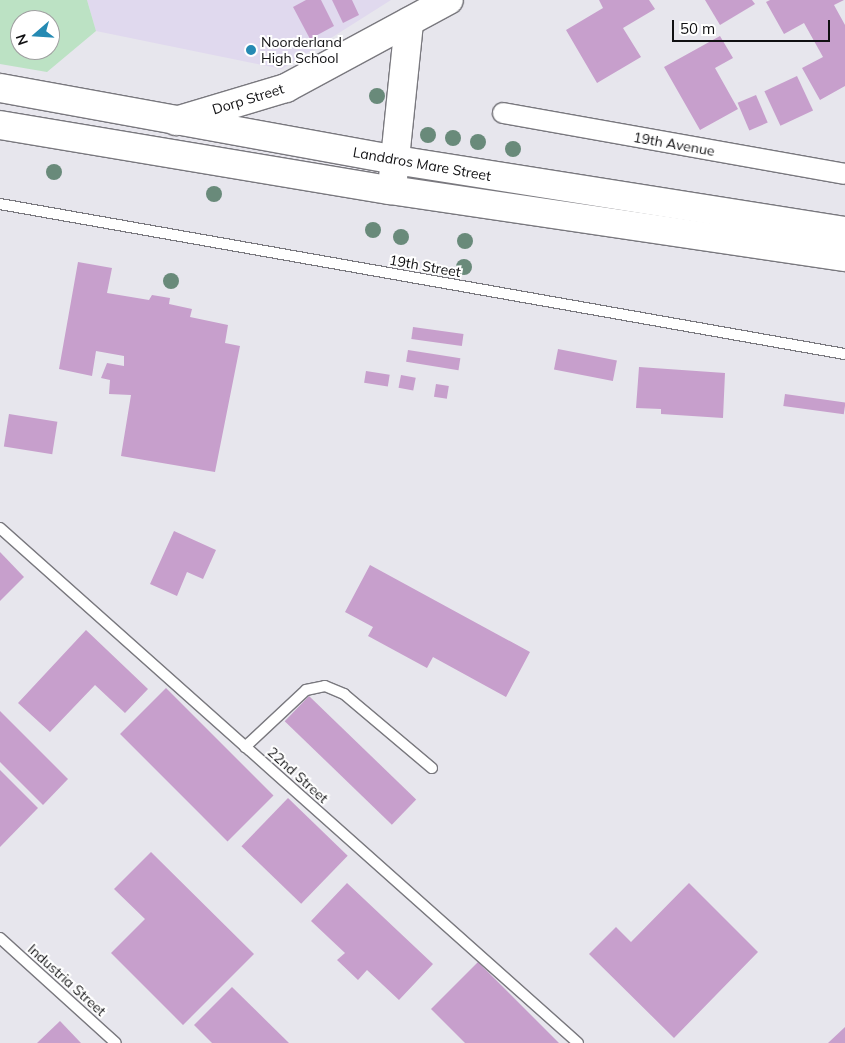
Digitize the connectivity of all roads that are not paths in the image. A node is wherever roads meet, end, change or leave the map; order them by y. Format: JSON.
{"nodes":[{"id":1,"x":449,"y":0,"type":"edge"},
{"id":2,"x":409,"y":22,"type":"junction"},
{"id":3,"x":0,"y":89,"type":"edge"},
{"id":4,"x":503,"y":113,"type":"dead end"},
{"id":5,"x":176,"y":120,"type":"junction"},
{"id":6,"x":0,"y":126,"type":"edge"},
{"id":7,"x":396,"y":160,"type":"junction"},
{"id":8,"x":845,"y":174,"type":"edge"},
{"id":9,"x":390,"y":190,"type":"junction"},
{"id":10,"x":0,"y":204,"type":"edge"},
{"id":11,"x":845,"y":231,"type":"edge"},
{"id":12,"x":845,"y":257,"type":"edge"},
{"id":13,"x":845,"y":354,"type":"edge"},
{"id":14,"x":0,"y":528,"type":"edge"},
{"id":15,"x":245,"y":747,"type":"junction"},
{"id":16,"x":432,"y":768,"type":"dead end"},
{"id":17,"x":0,"y":938,"type":"edge"},
{"id":18,"x":116,"y":1043,"type":"edge"},
{"id":19,"x":578,"y":1043,"type":"edge"}],
"edges":[{"from":1,"to":2,"type":"main road","name":"Dorp Street"},
{"from":2,"to":5,"type":"main road","name":"Dorp Street"},
{"from":2,"to":7,"type":"main road"},
{"from":3,"to":5,"type":"main road","name":"Landdros Mare Street"},
{"from":4,"to":8,"type":"street","name":"19th Avenue"},
{"from":5,"to":7,"type":"main road","name":"Landdros Mare Street"},
{"from":6,"to":9,"type":"main road","name":"Landdros Mare Street"},
{"from":7,"to":9,"type":"main road"},
{"from":7,"to":11,"type":"main road","name":"Landdros Mare Street"},
{"from":9,"to":12,"type":"main road","name":"Landdros Mare Street"},
{"from":10,"to":13,"type":"lane","name":"19th Street"},
{"from":14,"to":15,"type":"lane","name":"22nd Street"},
{"from":15,"to":16,"type":"lane"},
{"from":15,"to":19,"type":"lane","name":"22nd Street"},
{"from":17,"to":18,"type":"lane","name":"Industria Street"}]}
